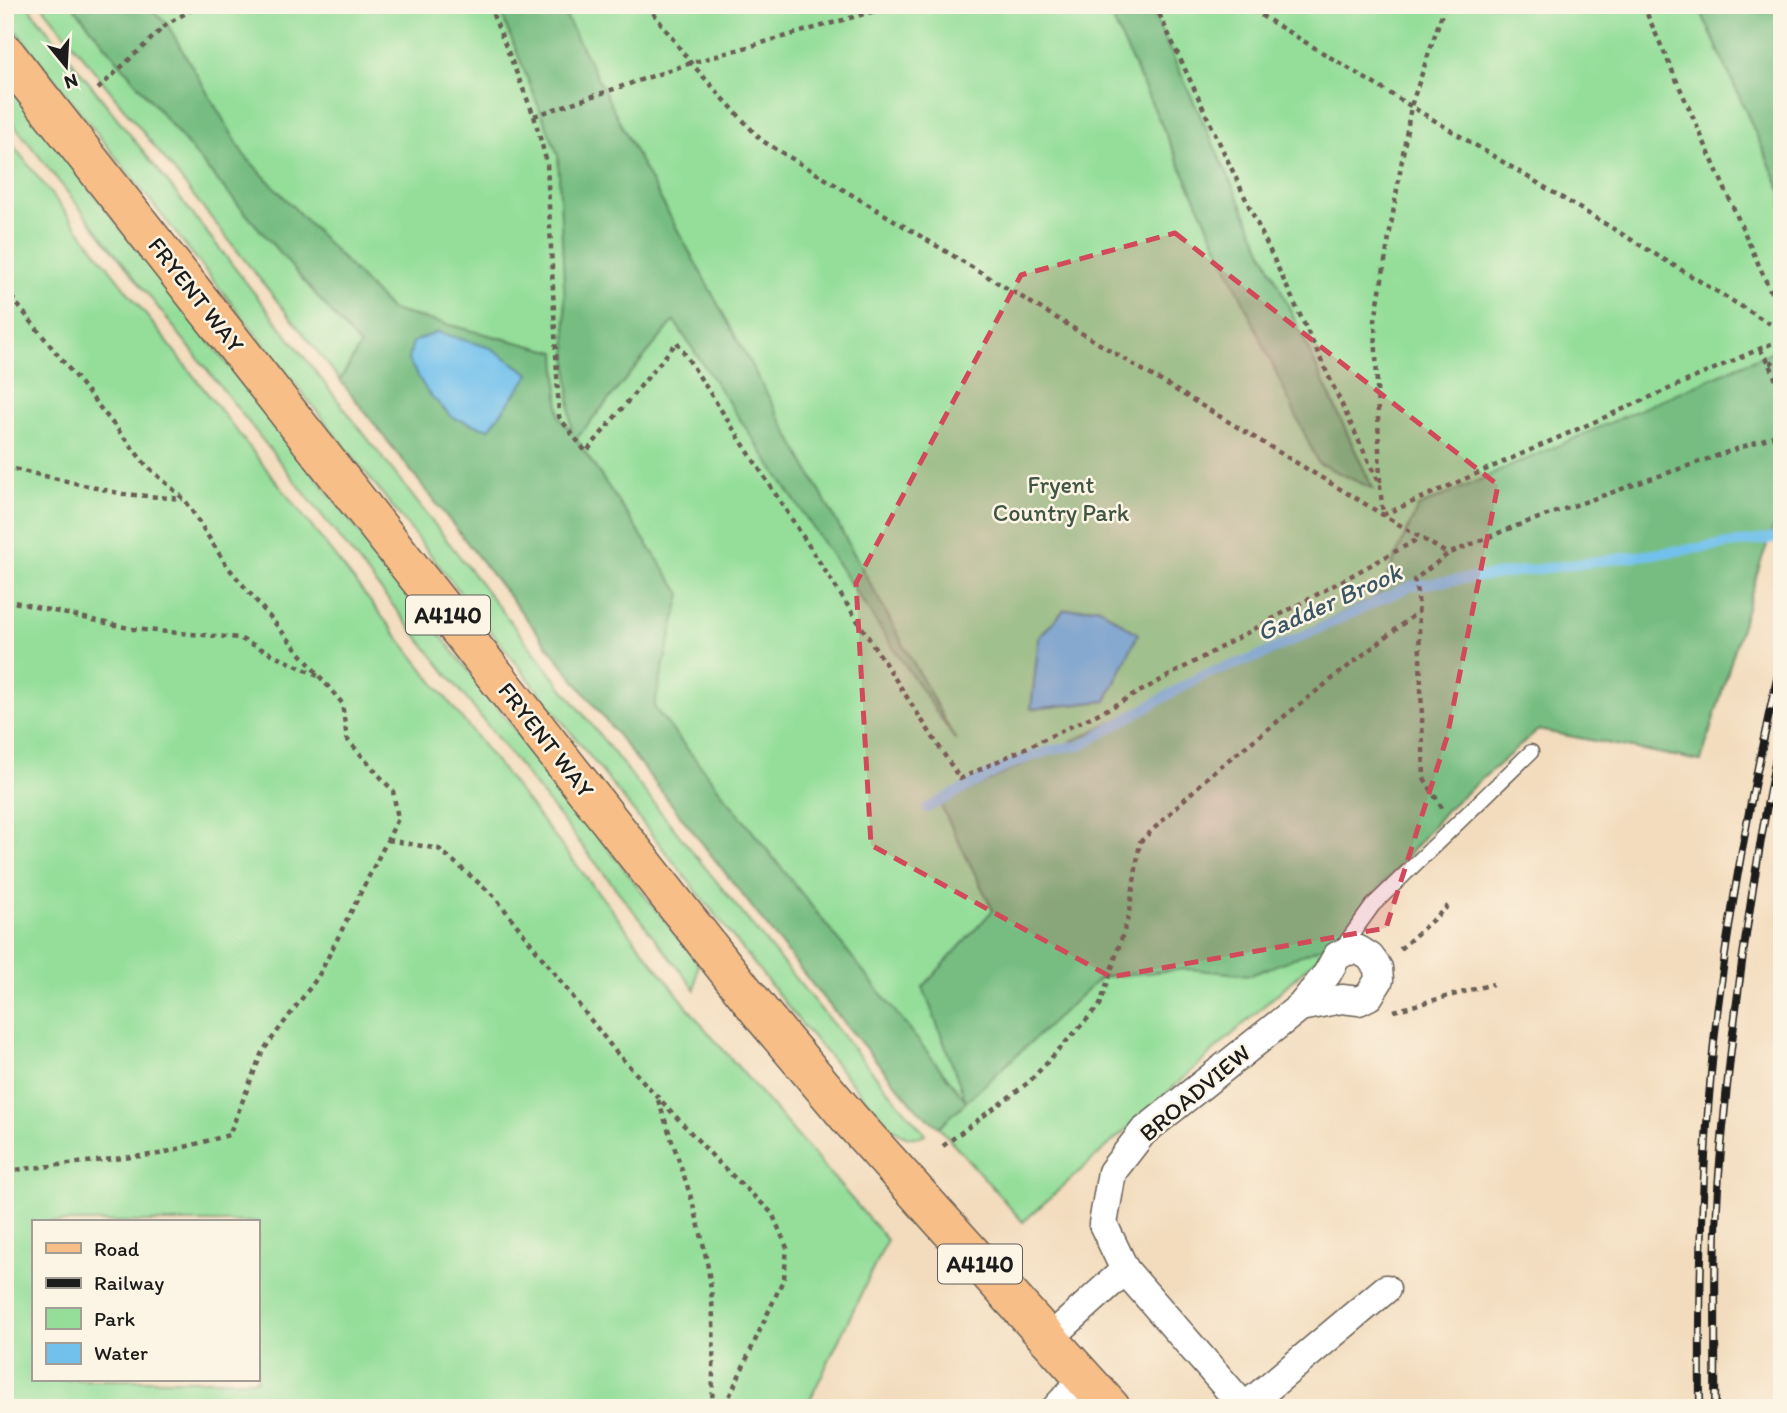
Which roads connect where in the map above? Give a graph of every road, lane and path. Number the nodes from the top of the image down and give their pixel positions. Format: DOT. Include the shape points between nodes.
graph roads {
  1 [pos="200,5"];
  2 [pos="489,5"];
  3 [pos="647,5"];
  4 [pos="896,5"];
  5 [pos="1155,5"];
  6 [pos="1244,5"];
  7 [pos="1444,5"];
  8 [pos="1643,5"];
  9 [pos="5,53"];
  10 [pos="691,63"];
  11 [pos="98,89"];
  12 [pos="1411,106"];
  13 [pos="534,116"];
  14 [pos="5,289"];
  15 [pos="1782,317"];
  16 [pos="1782,331"];
  17 [pos="1782,339"];
  18 [pos="1760,349"];
  19 [pos="1782,354"];
  20 [pos="1770,364"];
  21 [pos="1782,398"];
  22 [pos="1782,433"];
  23 [pos="5,467"];
  24 [pos="1380,486"];
  25 [pos="185,500"];
  26 [pos="1383,515"];
  27 [pos="1420,538"];
  28 [pos="1448,554"];
  29 [pos="5,600"];
  30 [pos="1419,611"];
  31 [pos="320,677"];
  32 [pos="1531,752"];
  33 [pos="1454,827"];
  34 [pos="388,840"];
  35 [pos="1448,906"];
  36 [pos="1336,956"];
  37 [pos="1378,968"];
  38 [pos="1493,984"];
  39 [pos="1369,996"];
  40 [pos="1300,1007"];
  41 [pos="657,1096"];
  42 [pos="943,1146"];
  43 [pos="5,1171"];
  44 [pos="1125,1270"];
  45 [pos="1386,1289"];
  46 [pos="1049,1339"];
  47 [pos="1084,1378"];
  48 [pos="712,1408"];
  49 [pos="724,1408"];
  50 [pos="1056,1408"];
  51 [pos="1111,1408"];
  52 [pos="1245,1408"];
  1 -- 11 [label="path" via="167,24"];
  2 -- 13 [label="path"];
  3 -- 10 [label="path"];
  4 -- 10 [label="path"];
  5 -- 24 [label="path"];
  6 -- 12 [label="path"];
  7 -- 12 [label="path"];
  8 -- 15 [label="path"];
  9 -- 46 [label="main road, FRYENT WAY / A4140" via="765,1018"];
  10 -- 13 [label="path"];
  10 -- 26 [label="path" via="761,140"];
  12 -- 16 [label="path"];
  12 -- 24 [label="path" via="1375,321"];
  13 -- 27 [label="path" via="548,163 559,417 586,452 677,342 960,779 1110,708"];
  14 -- 25 [label="path" via="146,465"];
  17 -- 18 [label="path"];
  18 -- 20 [label="path"];
  18 -- 26 [label="path"];
  19 -- 20 [label="path"];
  20 -- 21 [label="path"];
  22 -- 28 [label="path"];
  23 -- 25 [label="path" via="123,494"];
  24 -- 26 [label="path"];
  25 -- 31 [label="path" via="227,566"];
  26 -- 27 [label="path"];
  27 -- 28 [label="path"];
  28 -- 30 [label="path" via="1414,580"];
  29 -- 31 [label="path" via="133,629 239,638"];
  30 -- 33 [label="path" via="1424,778"];
  30 -- 42 [label="path" via="1213,772 1140,842 1129,915 1100,1005 1028,1082"];
  31 -- 34 [label="path" via="342,703 347,739 393,792 398,819"];
  32 -- 33 [label="lane"];
  33 -- 36 [label="lane" via="1373,905"];
  34 -- 41 [label="path" via="439,849 494,896 615,1051"];
  34 -- 43 [label="path" via="318,977 262,1052 229,1135 159,1154"];
  35 -- 37 [label="path"];
  36 -- 37 [label="street" via="1359,950"];
  36 -- 40 [label="street, BROADVIEW"];
  37 -- 39 [label="street" via="1379,979"];
  38 -- 39 [label="path" via="1387,1013"];
  39 -- 40 [label="street, BROADVIEW"];
  40 -- 44 [label="street, BROADVIEW" via="1143,1132 1112,1172 1103,1224"];
  41 -- 48 [label="path" via="696,1214 711,1289"];
  41 -- 49 [label="path" via="772,1213 787,1248 784,1278"];
  44 -- 46 [label="street"];
  44 -- 52 [label="street, BROADVIEW"];
  45 -- 52 [label="street"];
  46 -- 47 [label="main road, FRYENT WAY / A4140"];
  47 -- 50 [label="street"];
  47 -- 51 [label="main road, FRYENT WAY / A4140"];
}
